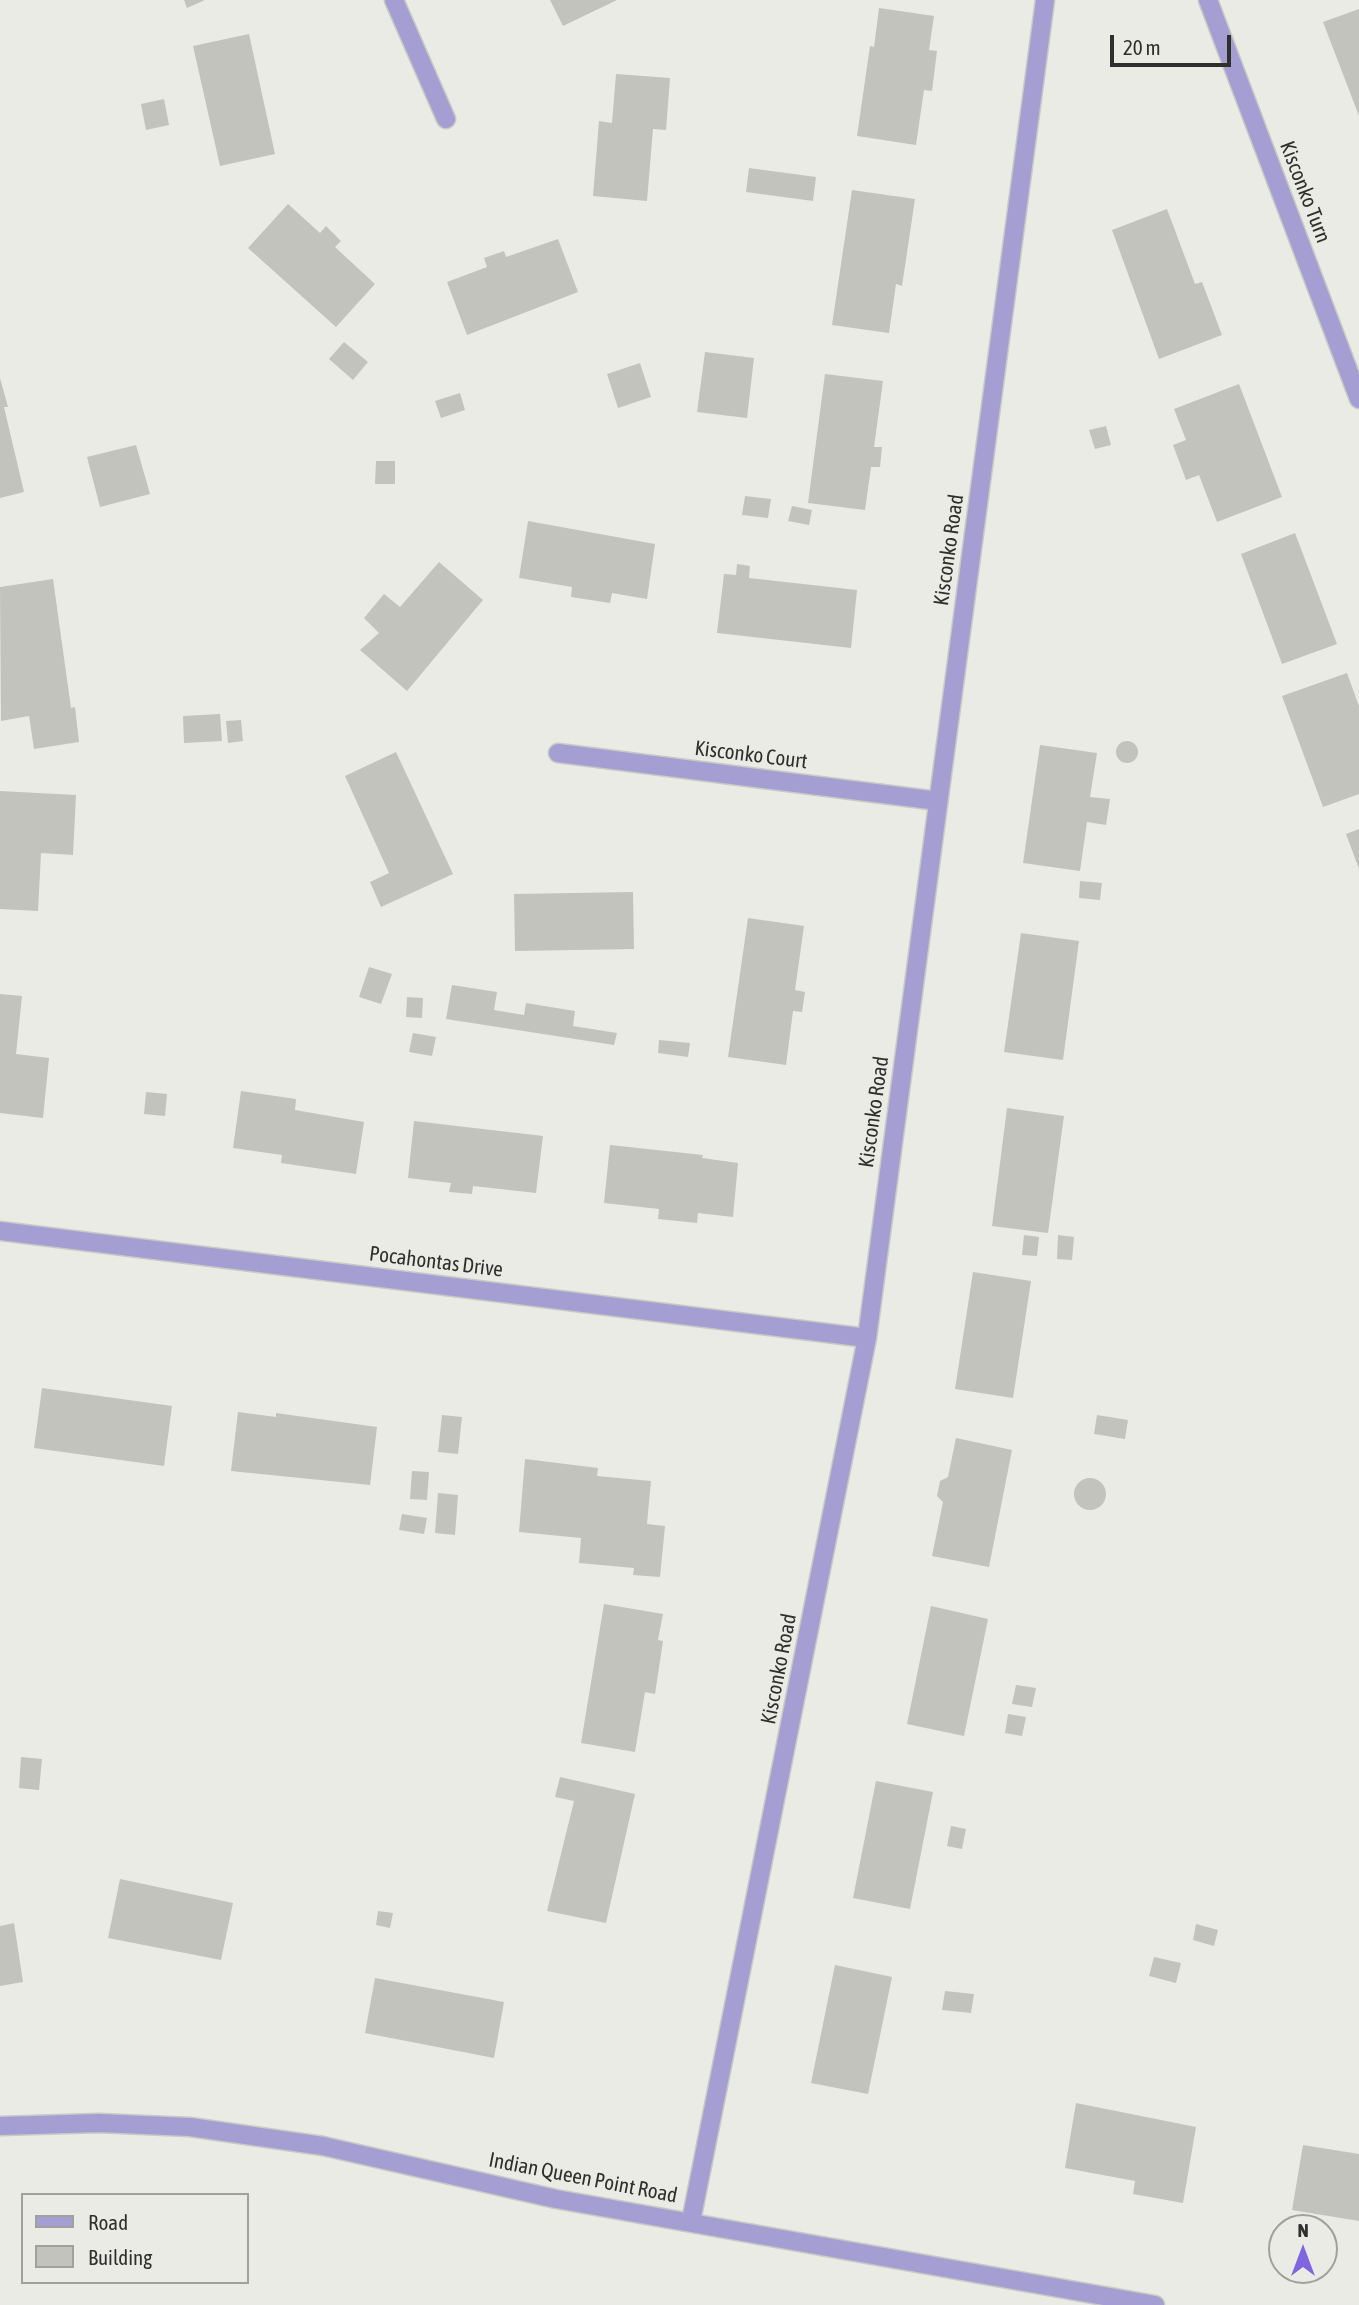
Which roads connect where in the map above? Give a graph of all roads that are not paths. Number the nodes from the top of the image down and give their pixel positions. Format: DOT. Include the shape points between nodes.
graph roads {
  1 [pos="394,0"];
  2 [pos="1045,0"];
  3 [pos="1208,0"];
  4 [pos="446,119"];
  5 [pos="1359,399"];
  6 [pos="558,754"];
  7 [pos="938,801"];
  8 [pos="0,1231"];
  9 [pos="867,1338"];
  10 [pos="0,2126"];
  11 [pos="691,2221"];
  12 [pos="1155,2305"];
  1 -- 4 [label="street"];
  2 -- 7 [label="street, Kisconko Road"];
  3 -- 5 [label="street, Kisconko Turn"];
  6 -- 7 [label="street, Kisconko Court"];
  7 -- 9 [label="street, Kisconko Road"];
  8 -- 9 [label="street, Pocahontas Drive"];
  9 -- 11 [label="street, Kisconko Road"];
  10 -- 11 [label="street, Indian Queen Point Road" via="100,2123 190,2127 323,2146 556,2199"];
  11 -- 12 [label="street, Indian Queen Point Road"];
}
